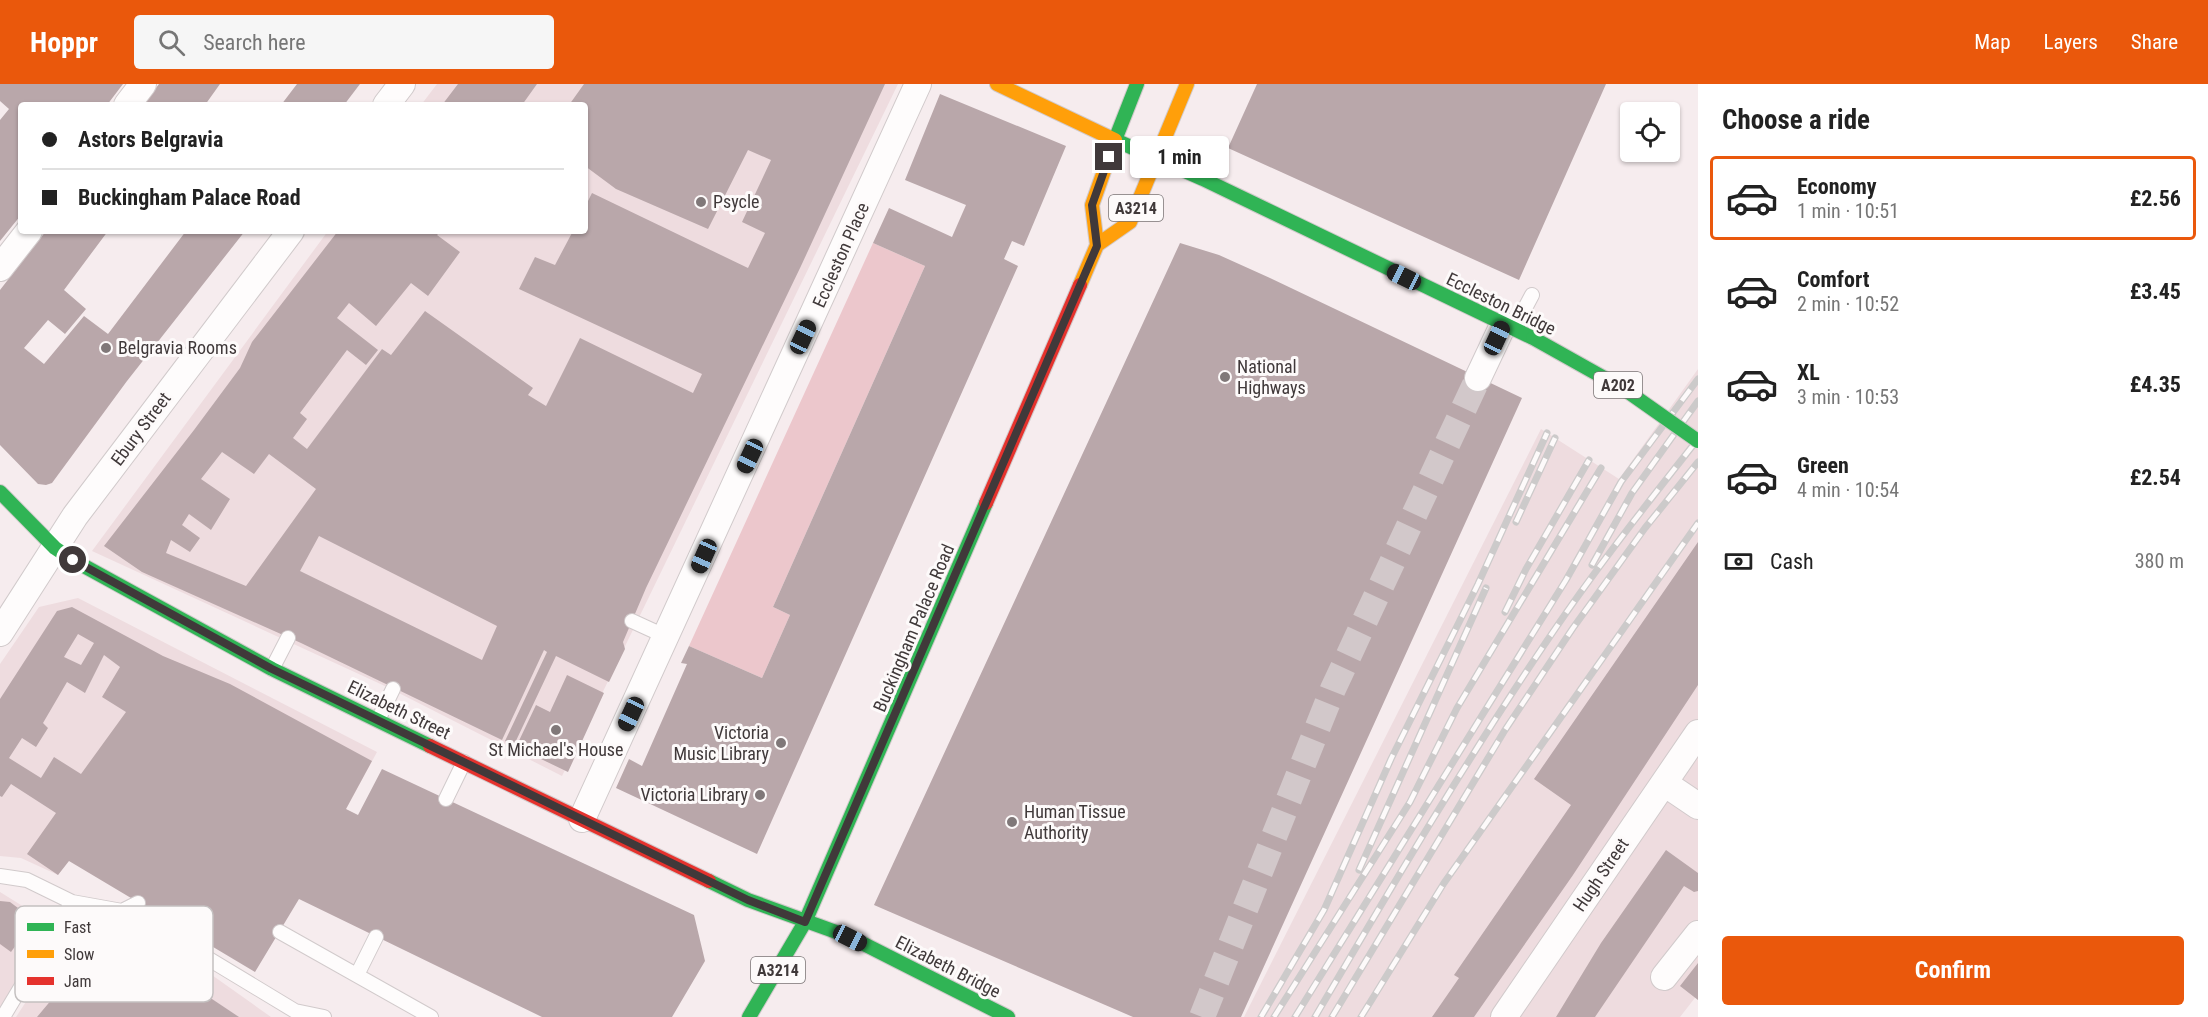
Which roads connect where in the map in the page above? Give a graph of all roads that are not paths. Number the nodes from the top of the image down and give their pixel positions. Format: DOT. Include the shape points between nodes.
graph roads {
  1 [pos="143,84"];
  2 [pos="402,84"];
  3 [pos="918,84"];
  4 [pos="997,84"];
  5 [pos="1137,84"];
  6 [pos="1187,84"];
  7 [pos="129,102"];
  8 [pos="388,102"];
  9 [pos="1115,140"];
  10 [pos="1158,158"];
  11 [pos="27,234"];
  12 [pos="289,234"];
  13 [pos="1097,246"];
  14 [pos="0,268"];
  15 [pos="1532,296"];
  16 [pos="1508,327"];
  17 [pos="1478,378"];
  18 [pos="1698,441"];
  19 [pos="0,492"];
  20 [pos="55,548"];
  21 [pos="632,621"];
  22 [pos="0,633"];
  23 [pos="667,637"];
  24 [pos="288,638"];
  25 [pos="272,669"];
  26 [pos="393,688"];
  27 [pos="378,720"];
  28 [pos="1698,733"];
  29 [pos="464,762"];
  30 [pos="1664,783"];
  31 [pos="446,799"];
  32 [pos="1698,806"];
  33 [pos="582,819"];
  34 [pos="0,876"];
  35 [pos="72,902"];
  36 [pos="70,906"];
  37 [pos="94,906"];
  38 [pos="805,922"];
  39 [pos="280,932"];
  40 [pos="1698,934"];
  41 [pos="376,937"];
  42 [pos="213,958"];
  43 [pos="357,975"];
  44 [pos="1664,977"];
  45 [pos="15,997"];
  46 [pos="3,1017"];
  47 [pos="324,1017"];
  48 [pos="432,1017"];
  49 [pos="749,1017"];
  50 [pos="1008,1017"];
  51 [pos="1504,1017"];
  1 -- 7 [label="street"];
  2 -- 8 [label="street"];
  3 -- 23 [label="street, Eccleston Place"];
  4 -- 9 [label="main road, Eccleston Bridge"];
  5 -- 9 [label="main road"];
  6 -- 10 [label="main road, A3214"];
  9 -- 10 [label="main road, Eccleston Bridge / A202"];
  9 -- 13 [label="main road, A3214" via="1092,205"];
  10 -- 13 [label="main road, A3214" via="1130,222"];
  10 -- 16 [label="main road, Eccleston Bridge / A202"];
  11 -- 14 [label="street"];
  12 -- 20 [label="street, Ebury Street" via="75,516"];
  13 -- 38 [label="main road, Buckingham Palace Road / A3214"];
  15 -- 16 [label="lane"];
  16 -- 17 [label="street"];
  16 -- 18 [label="main road, Eccleston Bridge / A202, bridge" via="1624,389"];
  19 -- 20 [label="main road, Elizabeth Street"];
  20 -- 22 [label="street, Ebury Street"];
  20 -- 25 [label="main road, Elizabeth Street"];
  21 -- 23 [label="lane"];
  23 -- 33 [label="street, Eccleston Place"];
  24 -- 25 [label="lane"];
  25 -- 27 [label="main road, Elizabeth Street"];
  26 -- 27 [label="lane"];
  27 -- 29 [label="main road, Elizabeth Street"];
  28 -- 30 [label="street, Hugh Street"];
  29 -- 31 [label="lane"];
  29 -- 33 [label="main road, Elizabeth Street"];
  30 -- 32 [label="street"];
  30 -- 51 [label="street, Hugh Street"];
  33 -- 38 [label="main road, Elizabeth Street" via="748,900"];
  34 -- 35 [label="lane" via="27,880"];
  35 -- 36 [label="lane"];
  35 -- 37 [label="lane"];
  38 -- 49 [label="main road, Buckingham Palace Road / A3214"];
  38 -- 50 [label="main road, Elizabeth Bridge" via="850,938"];
  39 -- 43 [label="lane"];
  40 -- 44 [label="street"];
  41 -- 43 [label="lane"];
  42 -- 47 [label="lane" via="295,1011"];
  43 -- 48 [label="lane"];
  45 -- 46 [label="lane"];
}
